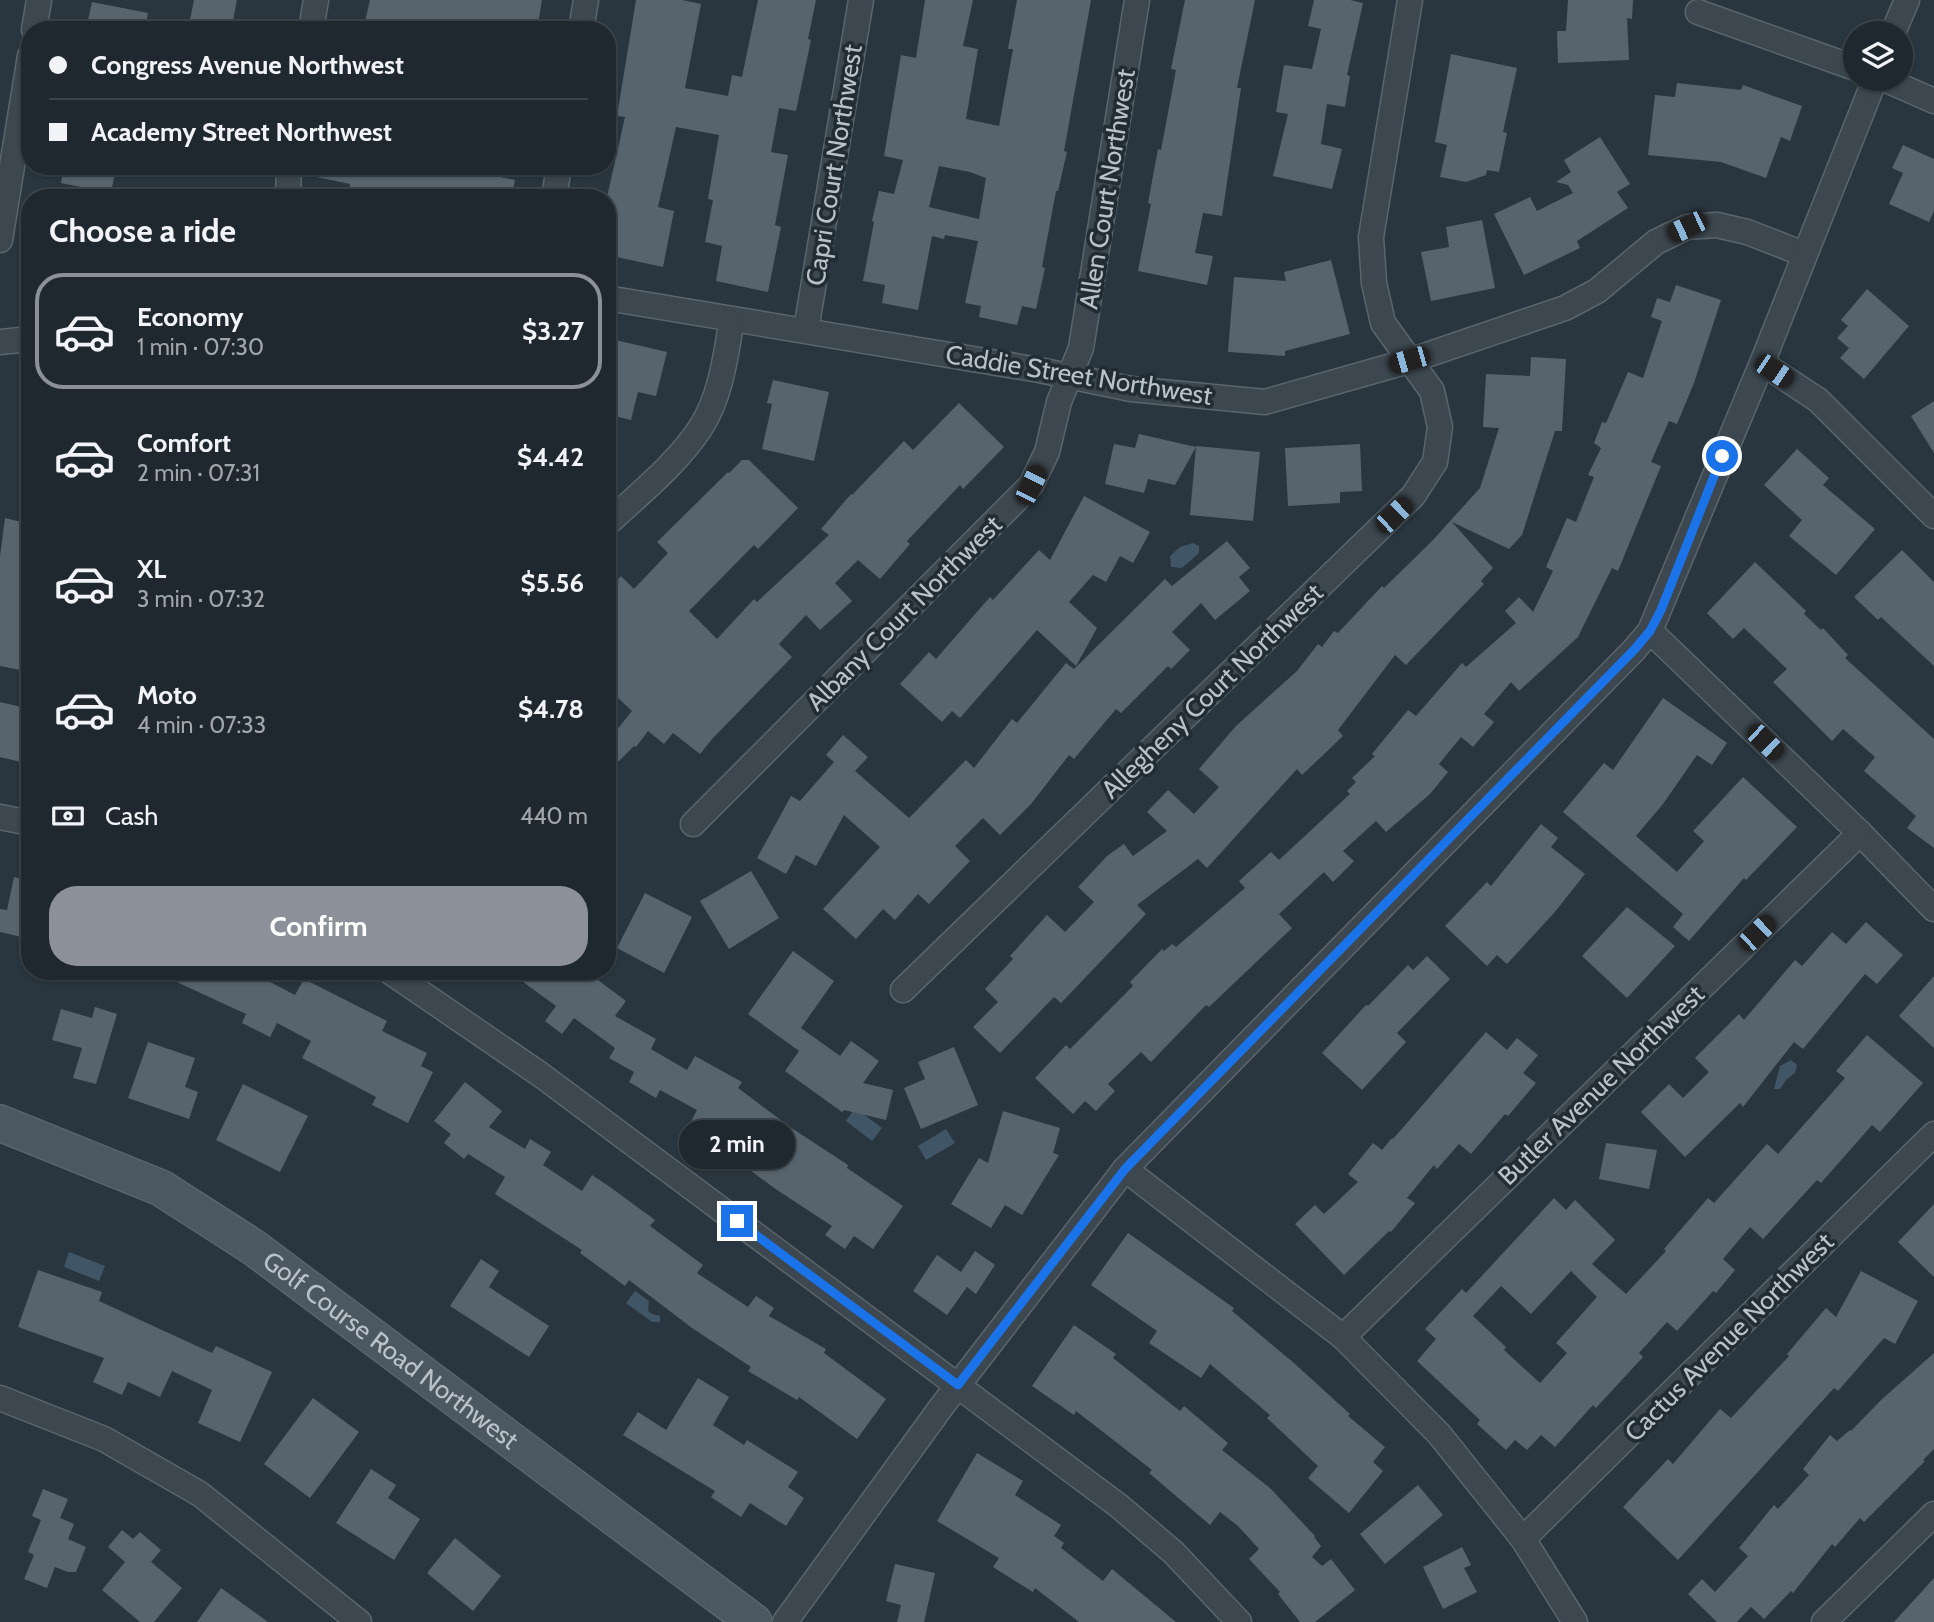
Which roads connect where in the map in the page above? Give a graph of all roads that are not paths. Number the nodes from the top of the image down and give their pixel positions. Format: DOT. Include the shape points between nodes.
graph roads {
  1 [pos="316,0"];
  2 [pos="586,0"];
  3 [pos="861,0"];
  4 [pos="1137,0"];
  5 [pos="1410,0"];
  6 [pos="1907,0"];
  7 [pos="30,1"];
  8 [pos="1698,12"];
  9 [pos="33,21"];
  10 [pos="312,21"];
  11 [pos="582,21"];
  12 [pos="1899,21"];
  13 [pos="1843,64"];
  14 [pos="1870,91"];
  15 [pos="1911,91"];
  16 [pos="1934,101"];
  17 [pos="21,111"];
  18 [pos="0,240"];
  19 [pos="1804,254"];
  20 [pos="616,299"];
  21 [pos="732,318"];
  22 [pos="806,330"];
  23 [pos="21,340"];
  24 [pos="0,342"];
  25 [pos="1409,360"];
  26 [pos="1762,363"];
  27 [pos="1070,376"];
  28 [pos="616,515"];
  29 [pos="1934,516"];
  30 [pos="1650,631"];
  31 [pos="0,817"];
  32 [pos="21,820"];
  33 [pos="694,824"];
  34 [pos="1860,833"];
  35 [pos="1934,909"];
  36 [pos="402,980"];
  37 [pos="903,990"];
  38 [pos="0,1123"];
  39 [pos="1934,1134"];
  40 [pos="1125,1169"];
  41 [pos="1343,1337"];
  42 [pos="958,1385"];
  43 [pos="0,1398"];
  44 [pos="1934,1514"];
  45 [pos="1523,1539"];
  46 [pos="359,1622"];
  47 [pos="754,1622"];
  48 [pos="785,1622"];
  49 [pos="1239,1622"];
  50 [pos="1575,1622"];
  51 [pos="1824,1622"];
  1 -- 10 [label="street"];
  2 -- 11 [label="street"];
  3 -- 22 [label="street, Capri Court Northwest"];
  4 -- 27 [label="street, Allen Court Northwest" via="1081,348"];
  5 -- 25 [label="street, Allegheny Court Northwest" via="1371,237 1374,284 1383,323"];
  6 -- 12 [label="street"];
  7 -- 9 [label="street"];
  8 -- 13 [label="street"];
  14 -- 19 [label="street"];
  15 -- 16 [label="street"];
  17 -- 18 [label="street"];
  19 -- 25 [label="street, Caddie Street Northwest" via="1717,225 1687,227 1656,242 1597,290 1565,308"];
  19 -- 26 [label="street"];
  20 -- 21 [label="street, Caddie Street Northwest"];
  21 -- 22 [label="street, Caddie Street Northwest"];
  21 -- 28 [label="street" via="718,388 703,425 685,449"];
  22 -- 27 [label="street, Caddie Street Northwest"];
  23 -- 24 [label="street"];
  25 -- 27 [label="street, Caddie Street Northwest" via="1265,402 1131,389"];
  25 -- 37 [label="street, Allegheny Court Northwest" via="1432,391 1440,427 1435,462 1413,496"];
  26 -- 29 [label="street" via="1818,400"];
  26 -- 30 [label="street"];
  27 -- 33 [label="street, Albany Court Northwest" via="1047,452 1031,485"];
  30 -- 34 [label="street"];
  30 -- 40 [label="street"];
  31 -- 32 [label="street"];
  34 -- 35 [label="street"];
  34 -- 41 [label="street, Butler Avenue Northwest"];
  36 -- 42 [label="street" via="541,1075"];
  38 -- 47 [label="main road, Golf Course Road Northwest" via="162,1188 253,1247"];
  39 -- 45 [label="street, Cactus Avenue Northwest"];
  40 -- 41 [label="street"];
  40 -- 42 [label="street"];
  41 -- 45 [label="street" via="1439,1434"];
  42 -- 48 [label="street"];
  42 -- 49 [label="street" via="1119,1506 1174,1553"];
  43 -- 46 [label="street" via="104,1439 200,1494"];
  44 -- 51 [label="street"];
  45 -- 50 [label="street"];
}
